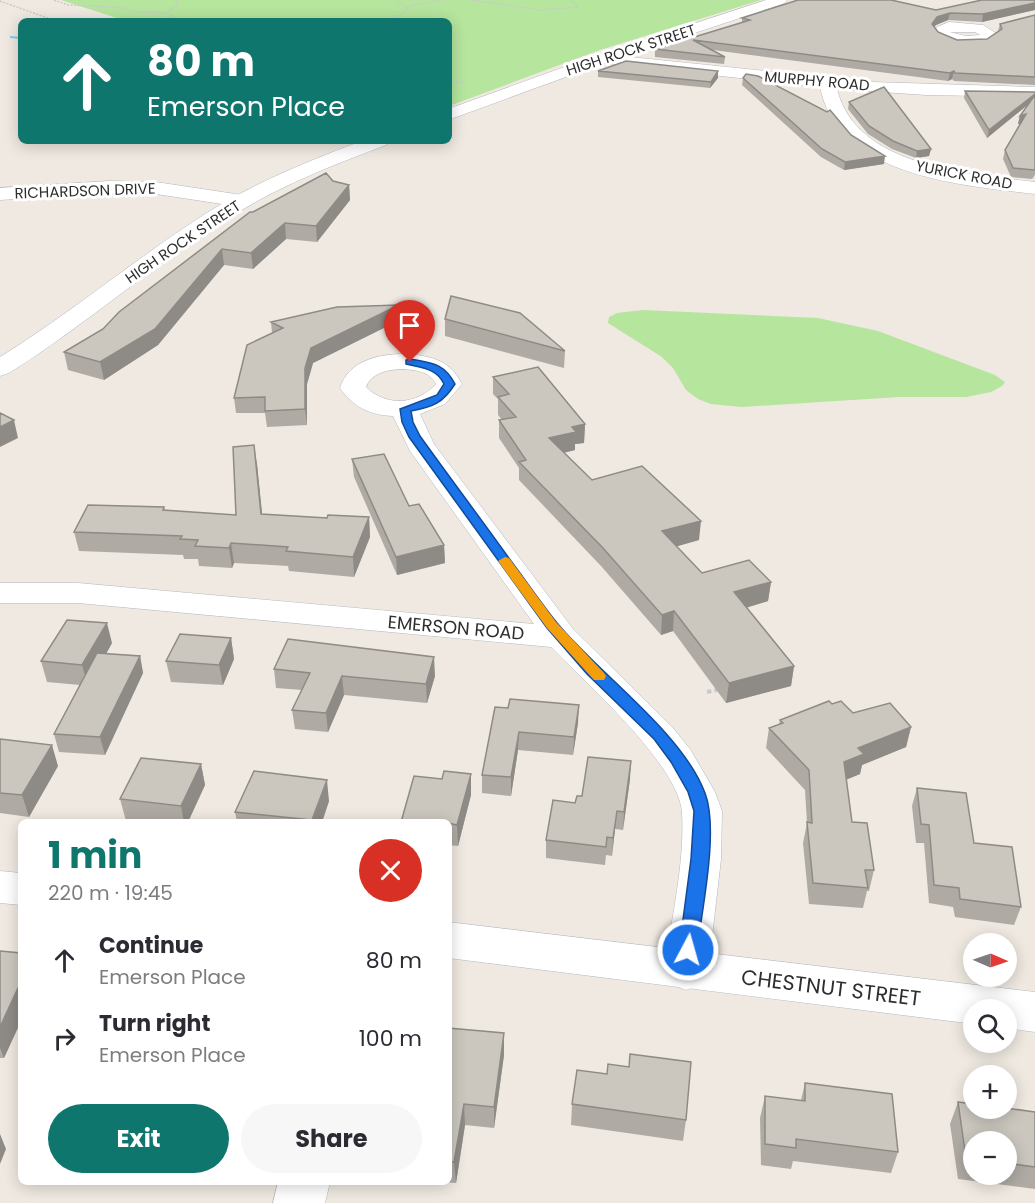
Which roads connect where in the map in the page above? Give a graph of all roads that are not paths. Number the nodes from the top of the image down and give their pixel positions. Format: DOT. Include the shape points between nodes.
graph roads {
  1 [pos="780,0"];
  2 [pos="1003,24"];
  3 [pos="981,29"];
  4 [pos="601,59"];
  5 [pos="827,82"];
  6 [pos="1035,92"];
  7 [pos="452,114"];
  8 [pos="372,144"];
  9 [pos="1035,188"];
  10 [pos="0,194"];
  11 [pos="242,201"];
  12 [pos="0,368"];
  13 [pos="405,409"];
  14 [pos="0,593"];
  15 [pos="561,637"];
  16 [pos="0,887"];
  17 [pos="18,889"];
  18 [pos="452,941"];
  19 [pos="686,971"];
  20 [pos="1035,1012"];
  21 [pos="303,1185"];
  22 [pos="299,1203"];
  1 -- 4 [label="street, HIGH ROCK STREET"];
  2 -- 3 [label="street"];
  4 -- 5 [label="street, MURPHY ROAD"];
  4 -- 7 [label="street, HIGH ROCK STREET"];
  5 -- 6 [label="street, MURPHY ROAD"];
  5 -- 9 [label="street, YURICK ROAD" via="830,99 844,126 864,143 944,174"];
  8 -- 11 [label="street, HIGH ROCK STREET" via="264,188"];
  10 -- 11 [label="street, RICHARDSON DRIVE" via="156,188"];
  11 -- 12 [label="street, HIGH ROCK STREET"];
  13 -- 15 [label="street" via="414,437"];
  14 -- 15 [label="street, EMERSON ROAD" via="78,593"];
  15 -- 19 [label="street" via="659,736 696,792 702,811 700,859"];
  16 -- 17 [label="street"];
  18 -- 19 [label="street, CHESTNUT STREET"];
  19 -- 20 [label="street, CHESTNUT STREET"];
  21 -- 22 [label="street"];
}
